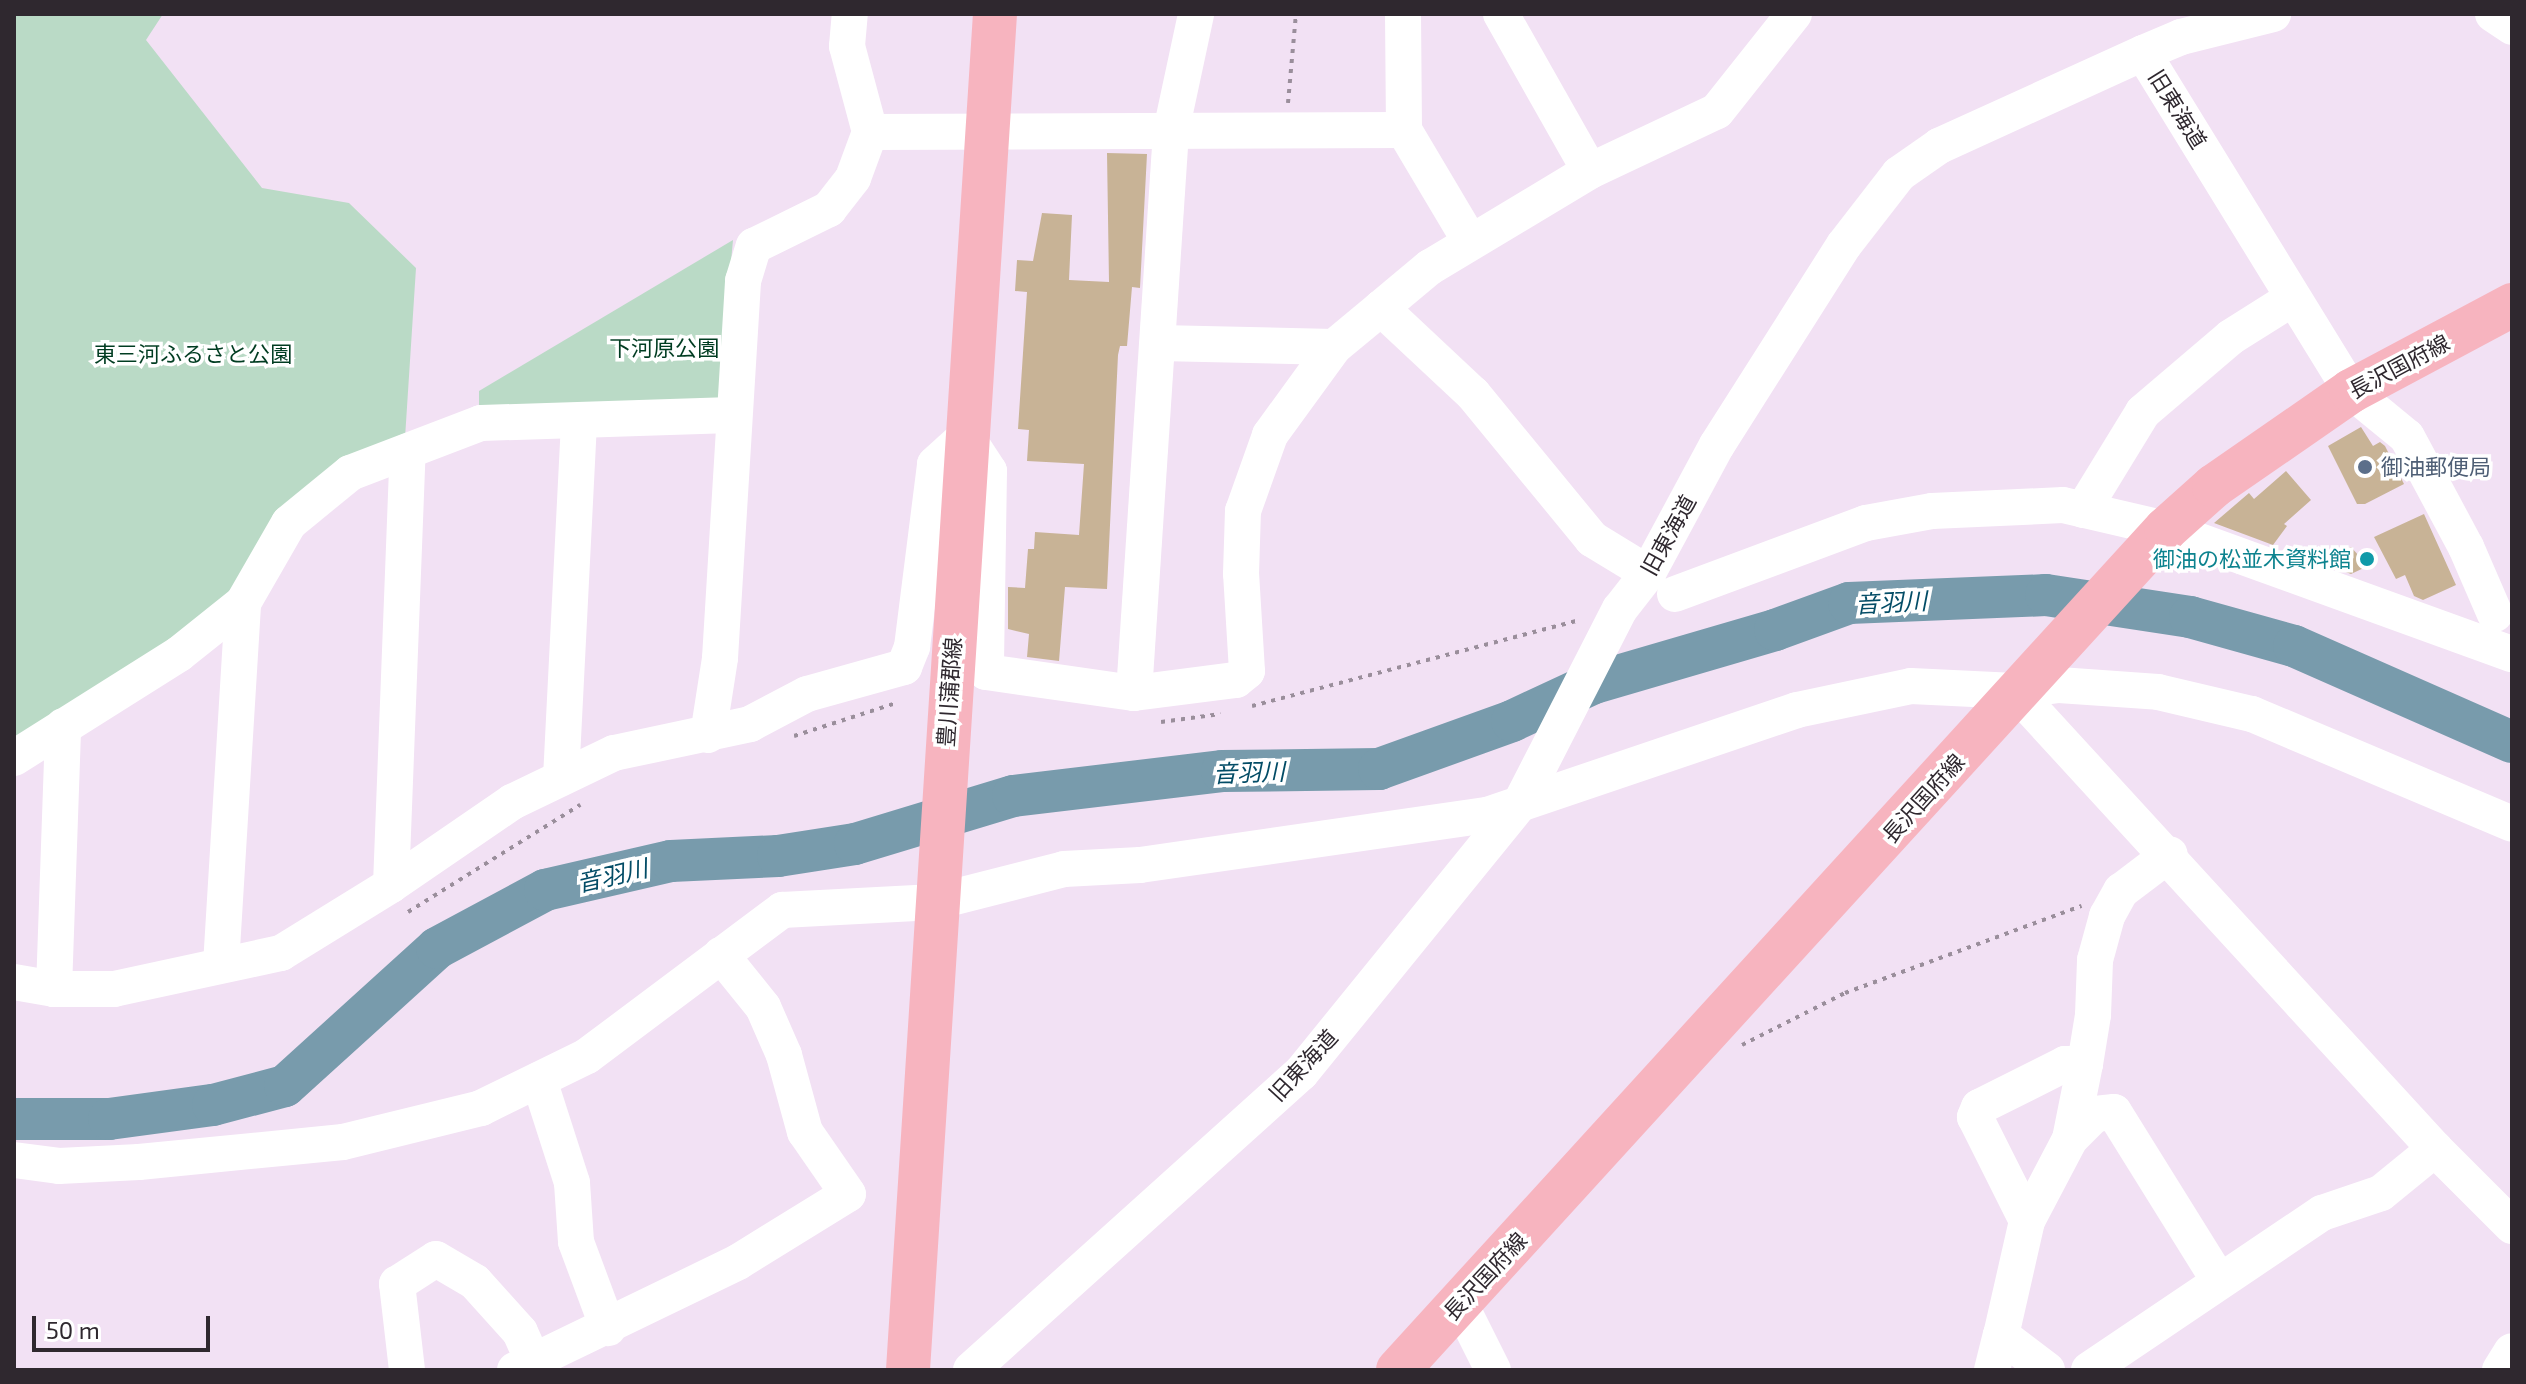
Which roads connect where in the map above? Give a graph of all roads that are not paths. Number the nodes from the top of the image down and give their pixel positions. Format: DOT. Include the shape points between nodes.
graph roads {
  1 [pos="850,14"];
  2 [pos="995,14"];
  3 [pos="1196,14"];
  4 [pos="1403,14"];
  5 [pos="1501,14"];
  6 [pos="1794,14"];
  7 [pos="2273,14"];
  8 [pos="2493,14"];
  9 [pos="2512,27"];
  10 [pos="2155,37"];
  11 [pos="1404,130"];
  12 [pos="987,131"];
  13 [pos="1171,131"];
  14 [pos="870,132"];
  15 [pos="1590,171"];
  16 [pos="1470,241"];
  17 [pos="2293,298"];
  18 [pos="2512,305"];
  19 [pos="1381,308"];
  20 [pos="1159,343"];
  21 [pos="1334,347"];
  22 [pos="2351,391"];
  23 [pos="732,415"];
  24 [pos="579,422"];
  25 [pos="966,436"];
  26 [pos="408,451"];
  27 [pos="2083,510"];
  28 [pos="2162,533"];
  29 [pos="1661,584"];
  30 [pos="243,603"];
  31 [pos="2503,613"];
  32 [pos="2439,625"];
  33 [pos="2512,654"];
  34 [pos="2024,682"];
  35 [pos="1134,693"];
  36 [pos="63,726"];
  37 [pos="708,735"];
  38 [pos="14,758"];
  39 [pos="561,778"];
  40 [pos="1525,794"];
  41 [pos="2512,824"];
  42 [pos="2170,854"];
  43 [pos="391,885"];
  44 [pos="936,895"];
  45 [pos="721,955"];
  46 [pos="221,965"];
  47 [pos="14,982"];
  48 [pos="54,989"];
  49 [pos="2085,1064"];
  50 [pos="539,1080"];
  51 [pos="2070,1139"];
  52 [pos="2435,1149"];
  53 [pos="14,1160"];
  54 [pos="2027,1221"];
  55 [pos="2512,1226"];
  56 [pos="2218,1279"];
  57 [pos="1459,1302"];
  58 [pos="608,1328"];
  59 [pos="2001,1335"];
  60 [pos="2512,1351"];
  61 [pos="528,1367"];
  62 [pos="407,1370"];
  63 [pos="908,1370"];
  64 [pos="971,1370"];
  65 [pos="1398,1370"];
  66 [pos="1493,1370"];
  67 [pos="1992,1370"];
  68 [pos="2047,1370"];
  69 [pos="2089,1370"];
  70 [pos="2500,1370"];
  1 -- 14 [label="street" via="847,46"];
  2 -- 12 [label="main road, 豊川蒲郡線"];
  3 -- 13 [label="street"];
  4 -- 11 [label="street"];
  5 -- 15 [label="street"];
  6 -- 15 [label="street" via="1717,111"];
  7 -- 10 [label="street"];
  8 -- 9 [label="street"];
  10 -- 17 [label="street, 旧東海道"];
  10 -- 29 [label="street, 旧東海道" via="1939,146 1899,174 1844,245 1717,445"];
  11 -- 13 [label="street"];
  11 -- 16 [label="street"];
  12 -- 13 [label="street"];
  12 -- 14 [label="street"];
  12 -- 25 [label="main road, 豊川蒲郡線"];
  13 -- 20 [label="street"];
  14 -- 23 [label="street" via="853,178 829,209 754,246 743,281"];
  15 -- 16 [label="street"];
  16 -- 19 [label="street"];
  17 -- 22 [label="street, 旧東海道"];
  17 -- 27 [label="street" via="2231,337 2143,412"];
  18 -- 22 [label="main road, 長沢国府線"];
  19 -- 21 [label="street"];
  19 -- 29 [label="street" via="1473,394 1592,539"];
  20 -- 21 [label="street"];
  20 -- 35 [label="street"];
  21 -- 35 [label="street" via="1270,435 1243,511 1247,671 1236,680"];
  22 -- 28 [label="main road, 長沢国府線" via="2214,486"];
  22 -- 31 [label="street, 旧東海道" via="2407,437"];
  23 -- 24 [label="street"];
  23 -- 37 [label="street" via="720,658"];
  24 -- 26 [label="street" via="481,423"];
  24 -- 39 [label="street"];
  25 -- 35 [label="street" via="989,471 986,672"];
  25 -- 37 [label="street" via="935,464 912,647 904,667 807,694 750,724"];
  25 -- 44 [label="main road, 豊川蒲郡線"];
  26 -- 30 [label="street" via="350,473 289,523"];
  26 -- 43 [label="street"];
  27 -- 28 [label="street"];
  27 -- 29 [label="street" via="2003,505 1866,523"];
  28 -- 32 [label="street"];
  28 -- 34 [label="main road, 長沢国府線"];
  29 -- 40 [label="street, 旧東海道" via="1613,622"];
  30 -- 36 [label="street" via="179,654"];
  30 -- 46 [label="street"];
  31 -- 32 [label="street"];
  32 -- 33 [label="street"];
  34 -- 40 [label="street" via="1911,686 1797,710"];
  34 -- 41 [label="street" via="2158,692 2252,714"];
  34 -- 42 [label="street"];
  34 -- 57 [label="main road, 長沢国府線" via="1835,896"];
  36 -- 38 [label="street"];
  36 -- 48 [label="street"];
  37 -- 39 [label="street" via="614,753"];
  39 -- 43 [label="street" via="512,802"];
  40 -- 44 [label="street" via="1487,815 1156,863 1064,869"];
  40 -- 64 [label="street, 旧東海道" via="1301,1073"];
  42 -- 49 [label="street" via="2121,891 2107,916 2095,960"];
  42 -- 52 [label="street"];
  43 -- 46 [label="street" via="281,953"];
  44 -- 45 [label="street" via="782,910"];
  44 -- 63 [label="main road, 豊川蒲郡線"];
  45 -- 50 [label="street" via="587,1056"];
  45 -- 58 [label="street" via="763,1007 805,1132 848,1194 738,1262"];
  46 -- 48 [label="street" via="114,989"];
  47 -- 48 [label="street"];
  49 -- 51 [label="street"];
  49 -- 54 [label="street" via="2065,1064 1979,1107 1975,1117"];
  50 -- 53 [label="street" via="481,1108 343,1142 139,1162 59,1166"];
  50 -- 58 [label="street" via="572,1183 576,1242"];
  51 -- 54 [label="street"];
  51 -- 56 [label="street" via="2095,1114 2114,1112"];
  52 -- 55 [label="street"];
  52 -- 56 [label="street" via="2381,1193 2322,1213"];
  54 -- 59 [label="street"];
  56 -- 69 [label="street"];
  57 -- 65 [label="main road, 長沢国府線"];
  57 -- 66 [label="street"];
  58 -- 61 [label="street"];
  59 -- 67 [label="street"];
  59 -- 68 [label="street"];
  60 -- 70 [label="street"];
  61 -- 62 [label="street" via="520,1332 475,1282 436,1259 397,1284"];
}
